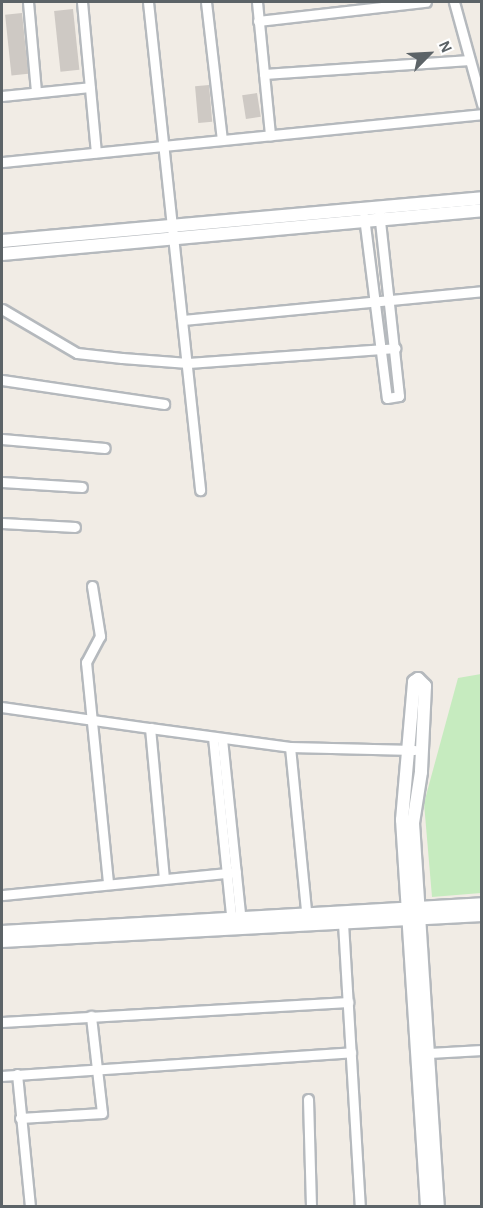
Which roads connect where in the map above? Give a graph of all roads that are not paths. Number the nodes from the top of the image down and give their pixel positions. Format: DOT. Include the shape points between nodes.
graph roads {
  1 [pos="28,2"];
  2 [pos="82,2"];
  3 [pos="148,2"];
  4 [pos="206,2"];
  5 [pos="256,2"];
  6 [pos="426,2"];
  7 [pos="454,2"];
  8 [pos="258,21"];
  9 [pos="470,60"];
  10 [pos="264,74"];
  11 [pos="90,87"];
  12 [pos="36,92"];
  13 [pos="2,96"];
  14 [pos="482,104"];
  15 [pos="482,114"];
  16 [pos="270,135"];
  17 [pos="222,140"];
  18 [pos="165,145"];
  19 [pos="96,152"];
  20 [pos="2,162"];
  21 [pos="482,198"];
  22 [pos="482,210"];
  23 [pos="379,214"];
  24 [pos="364,215"];
  25 [pos="175,234"];
  26 [pos="2,241"];
  27 [pos="2,254"];
  28 [pos="482,291"];
  29 [pos="387,300"];
  30 [pos="375,302"];
  31 [pos="2,309"];
  32 [pos="183,320"];
  33 [pos="395,348"];
  34 [pos="381,349"];
  35 [pos="188,363"];
  36 [pos="2,380"];
  37 [pos="164,404"];
  38 [pos="2,440"];
  39 [pos="105,448"];
  40 [pos="2,482"];
  41 [pos="82,486"];
  42 [pos="200,490"];
  43 [pos="2,523"];
  44 [pos="75,527"];
  45 [pos="92,586"];
  46 [pos="2,707"];
  47 [pos="90,717"];
  48 [pos="150,728"];
  49 [pos="217,738"];
  50 [pos="290,747"];
  51 [pos="416,750"];
  52 [pos="231,872"];
  53 [pos="164,878"];
  54 [pos="108,884"];
  55 [pos="2,895"];
  56 [pos="482,904"];
  57 [pos="414,913"];
  58 [pos="482,915"];
  59 [pos="307,920"];
  60 [pos="343,923"];
  61 [pos="236,924"];
  62 [pos="2,932"];
  63 [pos="2,941"];
  64 [pos="348,1002"];
  65 [pos="91,1017"];
  66 [pos="2,1022"];
  67 [pos="482,1050"];
  68 [pos="351,1052"];
  69 [pos="429,1053"];
  70 [pos="97,1069"];
  71 [pos="17,1074"];
  72 [pos="2,1076"];
  73 [pos="308,1099"];
  74 [pos="20,1118"];
  75 [pos="30,1206"];
  76 [pos="311,1206"];
  77 [pos="360,1206"];
  78 [pos="427,1206"];
  79 [pos="438,1206"];
  1 -- 12 [label="street"];
  2 -- 11 [label="street"];
  3 -- 18 [label="street"];
  4 -- 17 [label="street"];
  5 -- 8 [label="street"];
  6 -- 8 [label="street"];
  7 -- 9 [label="street"];
  8 -- 10 [label="street"];
  9 -- 10 [label="street"];
  9 -- 14 [label="street"];
  10 -- 16 [label="street"];
  11 -- 12 [label="street"];
  11 -- 19 [label="street"];
  12 -- 13 [label="street"];
  15 -- 16 [label="street"];
  16 -- 17 [label="street"];
  17 -- 18 [label="street"];
  18 -- 19 [label="street"];
  18 -- 25 [label="street"];
  19 -- 20 [label="street"];
  21 -- 23 [label="street"];
  22 -- 23 [label="street"];
  23 -- 24 [label="street"];
  23 -- 29 [label="street"];
  24 -- 25 [label="street"];
  24 -- 30 [label="street"];
  25 -- 26 [label="street"];
  25 -- 27 [label="street"];
  25 -- 32 [label="street"];
  28 -- 29 [label="street"];
  29 -- 30 [label="street"];
  29 -- 33 [label="street"];
  30 -- 32 [label="street"];
  30 -- 34 [label="street"];
  31 -- 35 [label="street" via="77,353"];
  32 -- 35 [label="street"];
  33 -- 34 [label="street"];
  33 -- 34 [label="street" via="399,396 387,398"];
  34 -- 35 [label="street"];
  35 -- 42 [label="street"];
  36 -- 37 [label="street"];
  38 -- 39 [label="street"];
  40 -- 41 [label="street"];
  43 -- 44 [label="street"];
  45 -- 47 [label="street" via="100,636 86,660"];
  46 -- 47 [label="street"];
  47 -- 48 [label="street"];
  47 -- 54 [label="street"];
  48 -- 49 [label="street"];
  48 -- 53 [label="street"];
  49 -- 50 [label="street"];
  49 -- 52 [label="street"];
  50 -- 51 [label="street"];
  50 -- 59 [label="street"];
  51 -- 57 [label="street"];
  52 -- 53 [label="street"];
  52 -- 61 [label="street"];
  53 -- 54 [label="street"];
  54 -- 55 [label="street"];
  56 -- 57 [label="street"];
  57 -- 58 [label="street"];
  57 -- 59 [label="street"];
  57 -- 60 [label="street"];
  57 -- 69 [label="street"];
  57 -- 78 [label="street"];
  59 -- 60 [label="street"];
  59 -- 61 [label="street"];
  60 -- 64 [label="street"];
  61 -- 62 [label="street"];
  61 -- 63 [label="street"];
  64 -- 65 [label="street"];
  64 -- 68 [label="street"];
  65 -- 66 [label="street"];
  65 -- 70 [label="street"];
  67 -- 69 [label="street"];
  68 -- 70 [label="street"];
  68 -- 77 [label="street"];
  69 -- 79 [label="street"];
  70 -- 71 [label="street"];
  70 -- 74 [label="street" via="102,1113"];
  71 -- 72 [label="street"];
  71 -- 74 [label="street"];
  73 -- 76 [label="street"];
  74 -- 75 [label="street"];
}
